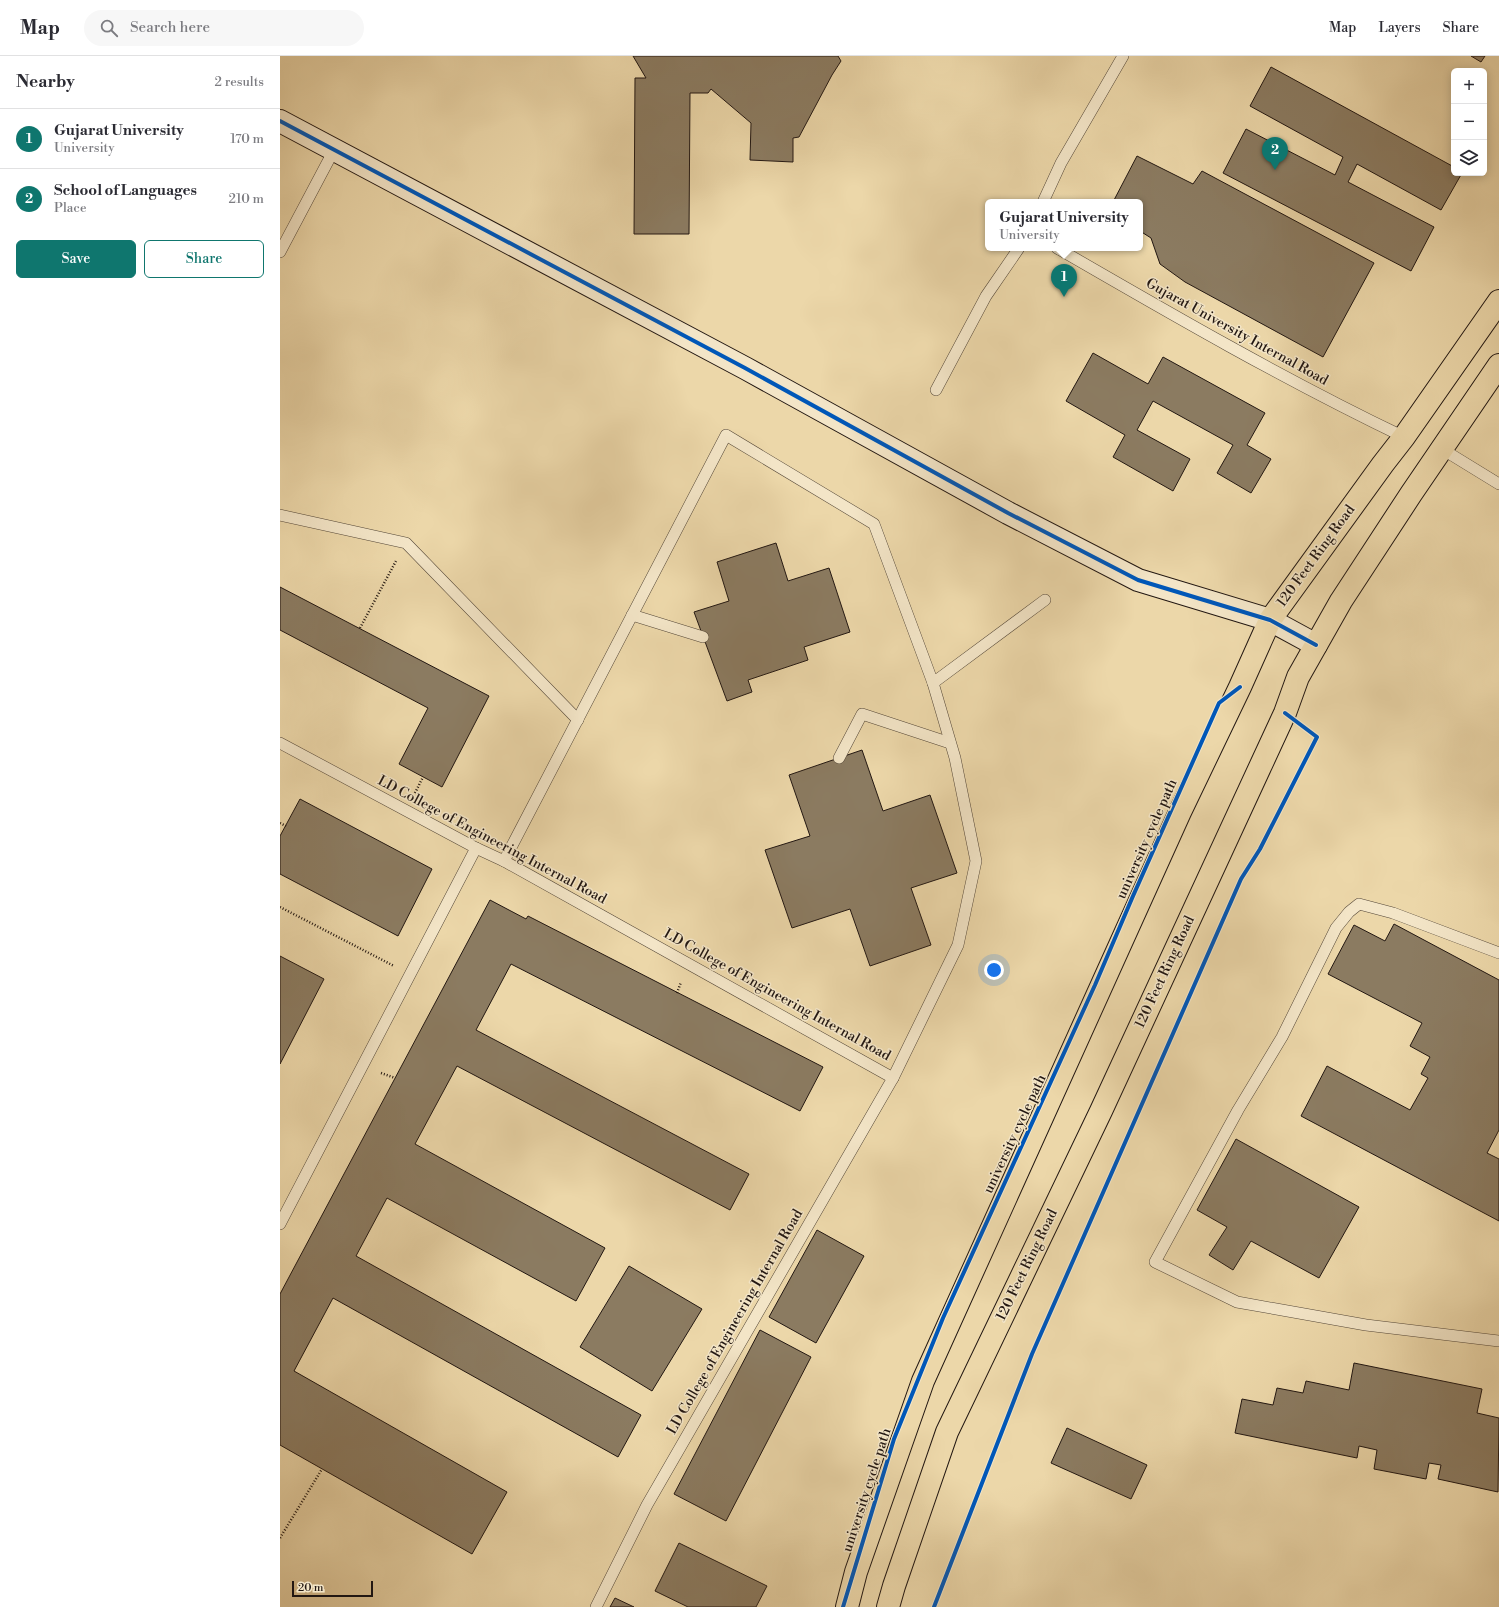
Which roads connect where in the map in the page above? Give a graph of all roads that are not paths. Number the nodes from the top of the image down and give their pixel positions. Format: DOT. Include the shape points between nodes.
graph roads {
  1 [pos="1123,56"];
  2 [pos="280,121"];
  3 [pos="334,150"];
  4 [pos="1044,199"];
  5 [pos="1017,251"];
  6 [pos="1062,251"];
  7 [pos="280,252"];
  8 [pos="1499,301"];
  9 [pos="1499,365"];
  10 [pos="936,390"];
  11 [pos="1404,437"];
  12 [pos="1442,449"];
  13 [pos="1499,484"];
  14 [pos="280,515"];
  15 [pos="1045,600"];
  16 [pos="632,615"];
  17 [pos="1270,620"];
  18 [pos="703,637"];
  19 [pos="1316,645"];
  20 [pos="933,683"];
  21 [pos="578,720"];
  22 [pos="280,743"];
  23 [pos="950,743"];
  24 [pos="839,758"];
  25 [pos="476,848"];
  26 [pos="504,861"];
  27 [pos="1499,953"];
  28 [pos="893,1078"];
  29 [pos="280,1224"];
  30 [pos="1499,1341"];
  31 [pos="596,1607"];
  32 [pos="847,1607"];
  33 [pos="888,1607"];
  1 -- 4 [label="lane" via="1061,163"];
  2 -- 3 [label="street"];
  3 -- 7 [label="lane"];
  3 -- 17 [label="street" via="745,368 1008,513 1138,580"];
  5 -- 10 [label="lane" via="986,296"];
  6 -- 11 [label="lane, Gujarat University Internal Road" via="1226,345"];
  8 -- 11 [label="main road, 120 Feet Ring Road"];
  9 -- 12 [label="main road, 120 Feet Ring Road"];
  11 -- 17 [label="main road, 120 Feet Ring Road"];
  12 -- 13 [label="lane"];
  12 -- 19 [label="main road, 120 Feet Ring Road" via="1341,601"];
  14 -- 21 [label="lane" via="406,543"];
  15 -- 20 [label="lane"];
  16 -- 18 [label="lane"];
  16 -- 20 [label="lane" via="726,435 874,524"];
  16 -- 21 [label="lane"];
  17 -- 19 [label="street"];
  17 -- 32 [label="main road, 120 Feet Ring Road" via="1176,820 923,1381 856,1572"];
  19 -- 33 [label="main road, 120 Feet Ring Road" via="1298,677 1285,713 1108,1097 948,1432"];
  20 -- 23 [label="lane"];
  21 -- 26 [label="lane"];
  22 -- 25 [label="lane, LD College of Engineering Internal Road"];
  23 -- 24 [label="lane" via="862,714"];
  23 -- 28 [label="lane" via="976,861 958,945"];
  25 -- 26 [label="lane, LD College of Engineering Internal Road"];
  25 -- 29 [label="lane"];
  26 -- 28 [label="lane, LD College of Engineering Internal Road"];
  27 -- 30 [label="lane" via="1394,913 1359,904 1348,912 1336,928 1282,1037 1238,1110 1155,1262 1237,1302 1366,1325"];
  28 -- 31 [label="lane, LD College of Engineering Internal Road" via="647,1505"];
}
